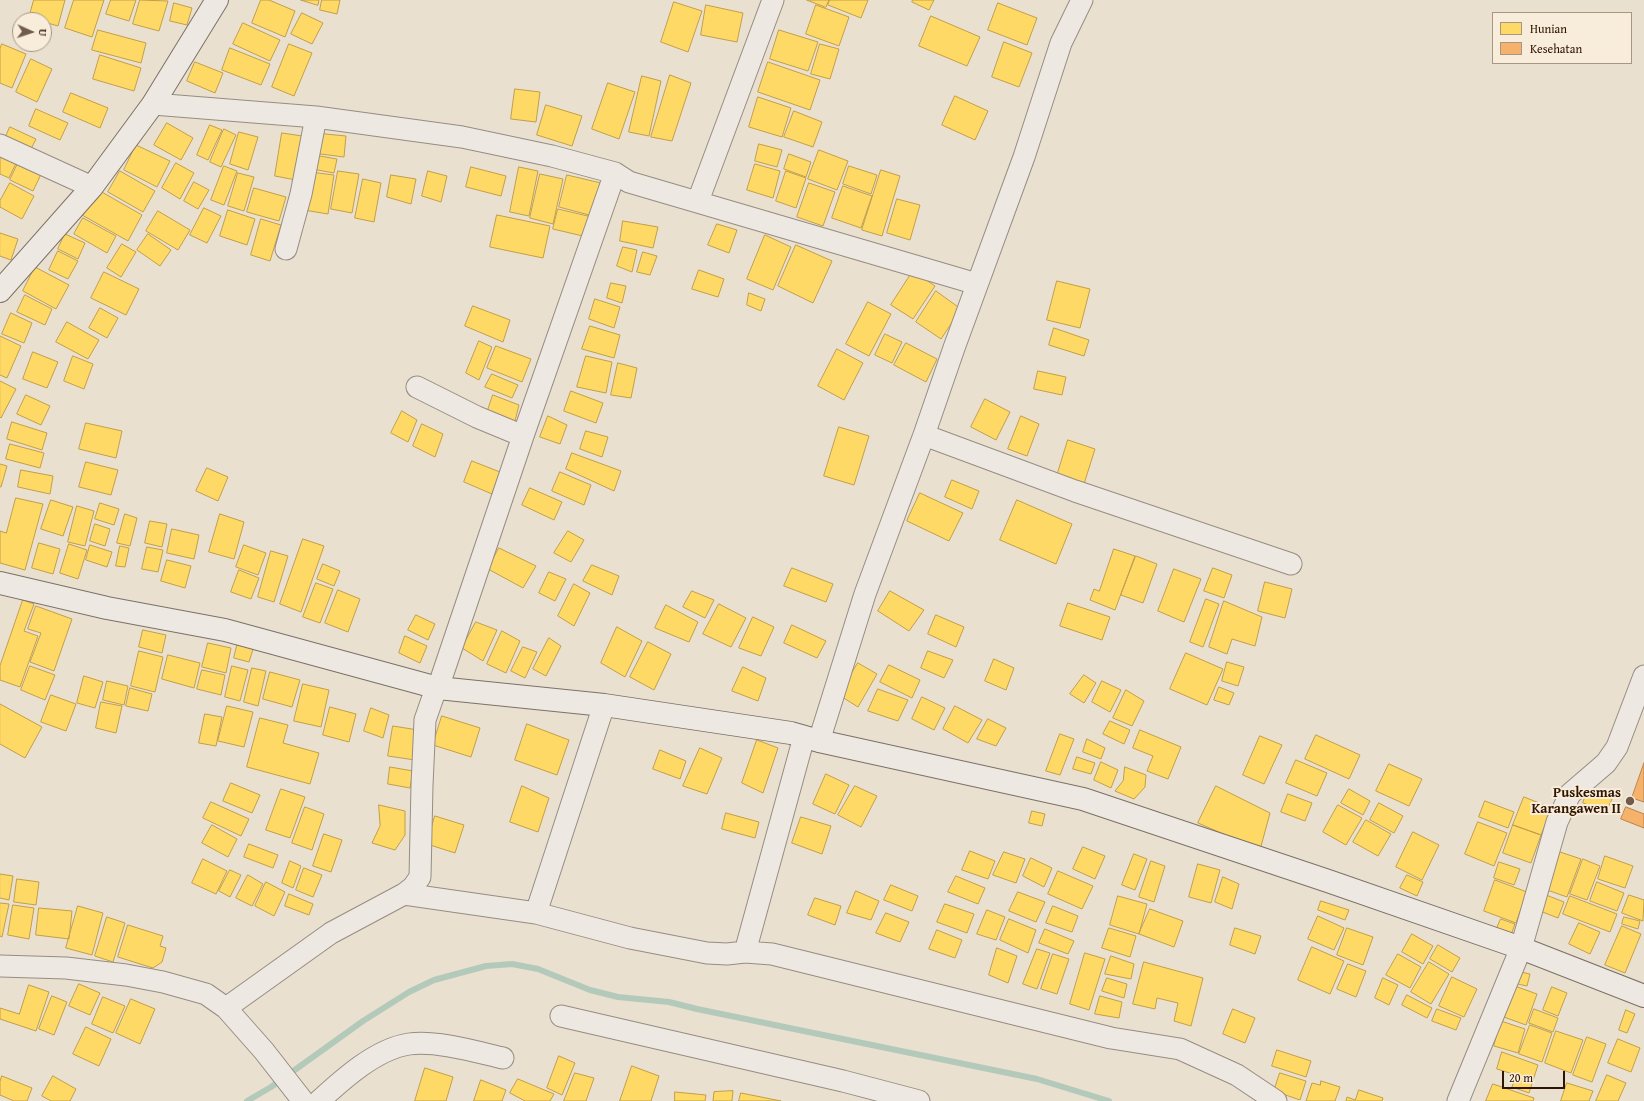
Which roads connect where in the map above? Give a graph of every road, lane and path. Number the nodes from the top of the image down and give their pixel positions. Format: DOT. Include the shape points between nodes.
graph roads {
  1 [pos="217,0"];
  2 [pos="773,0"];
  3 [pos="1082,0"];
  4 [pos="153,104"];
  5 [pos="316,117"];
  6 [pos="0,145"];
  7 [pos="615,173"];
  8 [pos="92,187"];
  9 [pos="698,201"];
  10 [pos="286,249"];
  11 [pos="977,284"];
  12 [pos="0,291"];
  13 [pos="417,387"];
  14 [pos="924,435"];
  15 [pos="523,436"];
  16 [pos="1291,564"];
  17 [pos="0,583"];
  18 [pos="1644,676"];
  19 [pos="438,688"];
  20 [pos="604,705"];
  21 [pos="812,739"];
  22 [pos="404,894"];
  23 [pos="536,913"];
  24 [pos="1521,948"];
  25 [pos="745,952"];
  26 [pos="0,966"];
  27 [pos="1644,996"];
  28 [pos="226,1008"];
  29 [pos="561,1016"];
  30 [pos="503,1058"];
  31 [pos="301,1098"];
  32 [pos="892,1098"];
  33 [pos="319,1101"];
  34 [pos="918,1101"];
  35 [pos="1276,1101"];
  36 [pos="1458,1101"];
  1 -- 4 [label="main road"];
  2 -- 9 [label="street"];
  3 -- 11 [label="street" via="1061,43 1024,157"];
  4 -- 5 [label="street"];
  4 -- 8 [label="main road"];
  5 -- 7 [label="street" via="462,137 552,156"];
  5 -- 10 [label="street" via="301,194"];
  6 -- 8 [label="street"];
  7 -- 9 [label="street" via="629,182"];
  7 -- 15 [label="street"];
  8 -- 12 [label="main road"];
  9 -- 11 [label="street"];
  11 -- 14 [label="street"];
  13 -- 15 [label="street" via="477,417"];
  14 -- 16 [label="street" via="1075,492"];
  14 -- 21 [label="street"];
  15 -- 19 [label="street"];
  17 -- 19 [label="main road" via="106,608 225,630"];
  18 -- 24 [label="street" via="1617,747 1606,763 1570,794 1557,822"];
  19 -- 20 [label="main road"];
  19 -- 22 [label="street" via="425,720 420,877"];
  20 -- 21 [label="main road" via="790,733"];
  20 -- 23 [label="street"];
  21 -- 24 [label="main road" via="1083,799 1328,880"];
  21 -- 25 [label="street"];
  22 -- 23 [label="street"];
  22 -- 28 [label="street" via="331,933"];
  23 -- 25 [label="street" via="630,938 707,953"];
  24 -- 27 [label="main road"];
  24 -- 36 [label="street"];
  25 -- 35 [label="street" via="772,954 1111,1038 1180,1049 1238,1075"];
  26 -- 28 [label="street" via="66,968 126,975 206,994"];
  28 -- 31 [label="street"];
  29 -- 32 [label="street" via="835,1079"];
  30 -- 33 [label="street" via="443,1045 410,1044 390,1049 349,1074"];
  32 -- 34 [label="street"];
}
